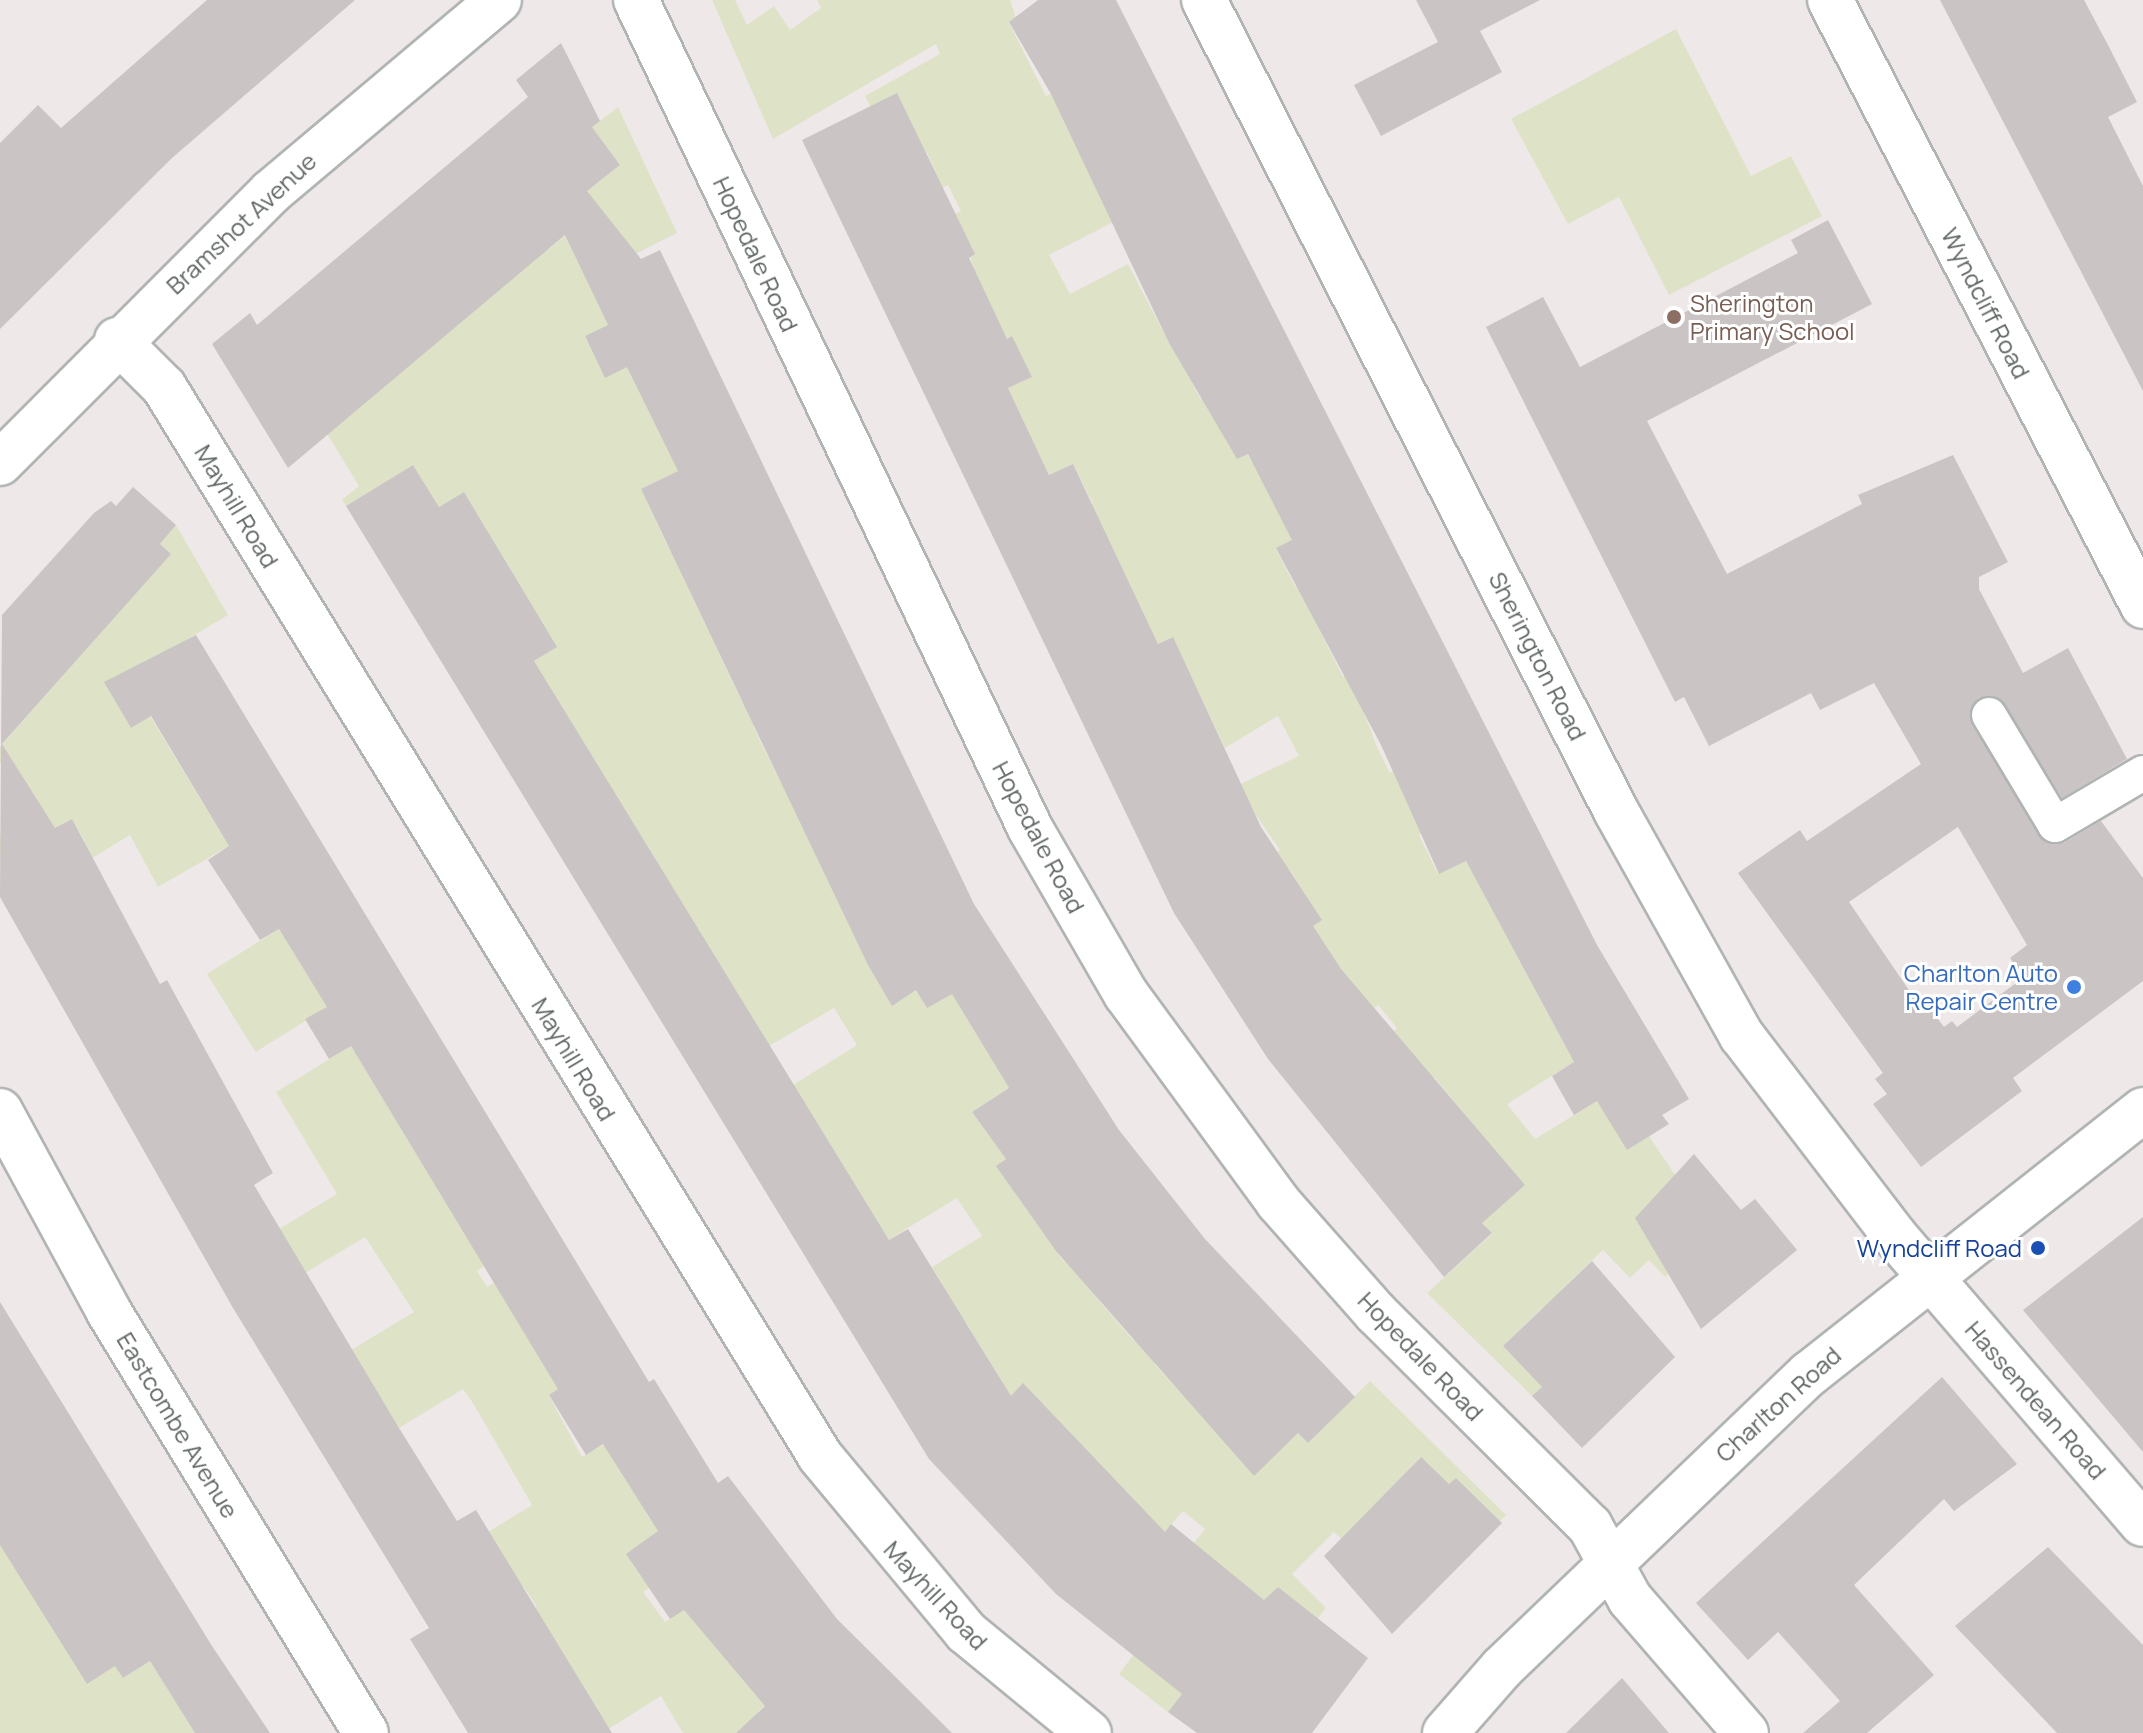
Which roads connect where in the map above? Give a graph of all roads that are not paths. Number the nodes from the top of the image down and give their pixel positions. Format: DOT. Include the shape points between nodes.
graph roads {
  1 [pos="499,0"];
  2 [pos="636,0"];
  3 [pos="1204,0"];
  4 [pos="1830,0"];
  5 [pos="117,340"];
  6 [pos="0,463"];
  7 [pos="2143,606"];
  8 [pos="1989,715"];
  9 [pos="2143,773"];
  10 [pos="2143,1110"];
  11 [pos="0,1111"];
  12 [pos="1930,1276"];
  13 [pos="2143,1524"];
  14 [pos="1609,1562"];
  15 [pos="366,1733"];
  16 [pos="1089,1733"];
  17 [pos="1445,1733"];
  18 [pos="1746,1733"];
  1 -- 5 [label="street, Bramshot Avenue" via="271,192"];
  2 -- 14 [label="street, Hopedale Road" via="1030,828 1126,994 1278,1202 1376,1313 1590,1526"];
  3 -- 12 [label="street, Sherington Road" via="1616,811 1721,999"];
  4 -- 7 [label="street, Wyndcliff Road"];
  5 -- 6 [label="street, Bramshot Avenue"];
  5 -- 16 [label="street, Mayhill Road" via="164,387 820,1456 966,1632"];
  8 -- 9 [label="lane" via="2055,825"];
  10 -- 12 [label="street, Charlton Road"];
  11 -- 15 [label="street, Eastcombe Avenue" via="109,1312"];
  12 -- 13 [label="street, Hassendean Road"];
  12 -- 14 [label="street, Charlton Road" via="1809,1374"];
  14 -- 17 [label="street, Charlton Road"];
  14 -- 18 [label="street, Hopedale Road" via="1630,1599"];
}
